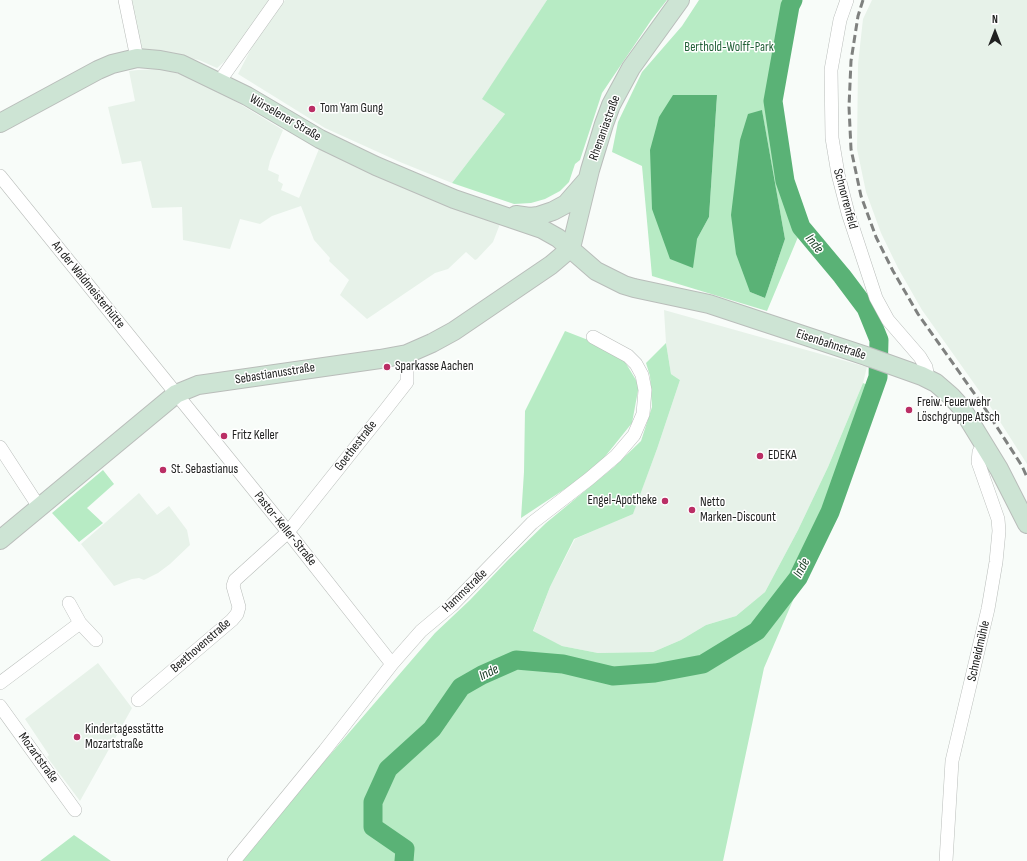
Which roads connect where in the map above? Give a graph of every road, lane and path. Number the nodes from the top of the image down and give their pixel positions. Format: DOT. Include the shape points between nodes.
graph roads {
  1 [pos="125,0"];
  2 [pos="277,0"];
  3 [pos="680,0"];
  4 [pos="846,0"];
  5 [pos="137,58"];
  6 [pos="219,82"];
  7 [pos="0,123"];
  8 [pos="0,176"];
  9 [pos="588,179"];
  10 [pos="497,214"];
  11 [pos="571,248"];
  12 [pos="593,337"];
  13 [pos="407,354"];
  14 [pos="928,379"];
  15 [pos="176,394"];
  16 [pos="984,444"];
  17 [pos="0,447"];
  18 [pos="39,507"];
  19 [pos="1027,524"];
  20 [pos="288,532"];
  21 [pos="0,540"];
  22 [pos="69,603"];
  23 [pos="80,623"];
  24 [pos="96,640"];
  25 [pos="392,664"];
  26 [pos="0,683"];
  27 [pos="138,700"];
  28 [pos="0,706"];
  29 [pos="76,810"];
  30 [pos="234,861"];
  31 [pos="946,861"];
  1 -- 5 [label="street"];
  2 -- 6 [label="street"];
  3 -- 9 [label="main road, Rhenaniastraße" via="631,68 611,105"];
  4 -- 14 [label="street, Schnorrenfeld" via="831,70 832,138 838,174 876,298 888,320 920,357 926,367"];
  5 -- 6 [label="main road, Würselener Straße" via="181,64"];
  5 -- 7 [label="main road, Würselener Straße" via="98,70"];
  6 -- 10 [label="main road, Würselener Straße" via="320,139 454,199"];
  8 -- 15 [label="street, An der Waldmeisterhütte"];
  9 -- 10 [label="main road" via="566,204 553,211 530,217"];
  9 -- 11 [label="main road, Rhenaniastraße"];
  10 -- 11 [label="main road, Würselener Straße" via="542,229"];
  11 -- 13 [label="main road, Sebastianusstraße" via="551,265 454,331"];
  11 -- 14 [label="main road, Eisenbahnstraße" via="596,271 624,285 710,304"];
  12 -- 25 [label="street, Hammstraße" via="628,356 642,375 645,390 643,414 634,435 616,456 532,523 452,605 421,631"];
  13 -- 15 [label="main road, Sebastianusstraße" via="198,386"];
  13 -- 20 [label="street, Goethestraße" via="406,382"];
  14 -- 16 [label="main road, Eisenbahnstraße" via="943,388 961,407"];
  15 -- 18 [label="main road, Sebastianusstraße"];
  15 -- 20 [label="street, Pastor-Keller-Straße"];
  16 -- 19 [label="main road, Eisenbahnstraße"];
  16 -- 31 [label="street, Schneidmühle" via="979,452 978,462 997,515 999,531 988,609 952,761"];
  17 -- 18 [label="street"];
  18 -- 21 [label="main road, Sebastianusstraße"];
  20 -- 25 [label="street, Pastor-Keller-Straße"];
  20 -- 27 [label="street, Beethovenstraße" via="234,582 239,607 232,620"];
  22 -- 23 [label="street"];
  23 -- 24 [label="street"];
  23 -- 26 [label="street"];
  25 -- 30 [label="street, Hammstraße"];
  28 -- 29 [label="street, Mozartstraße"];
}
